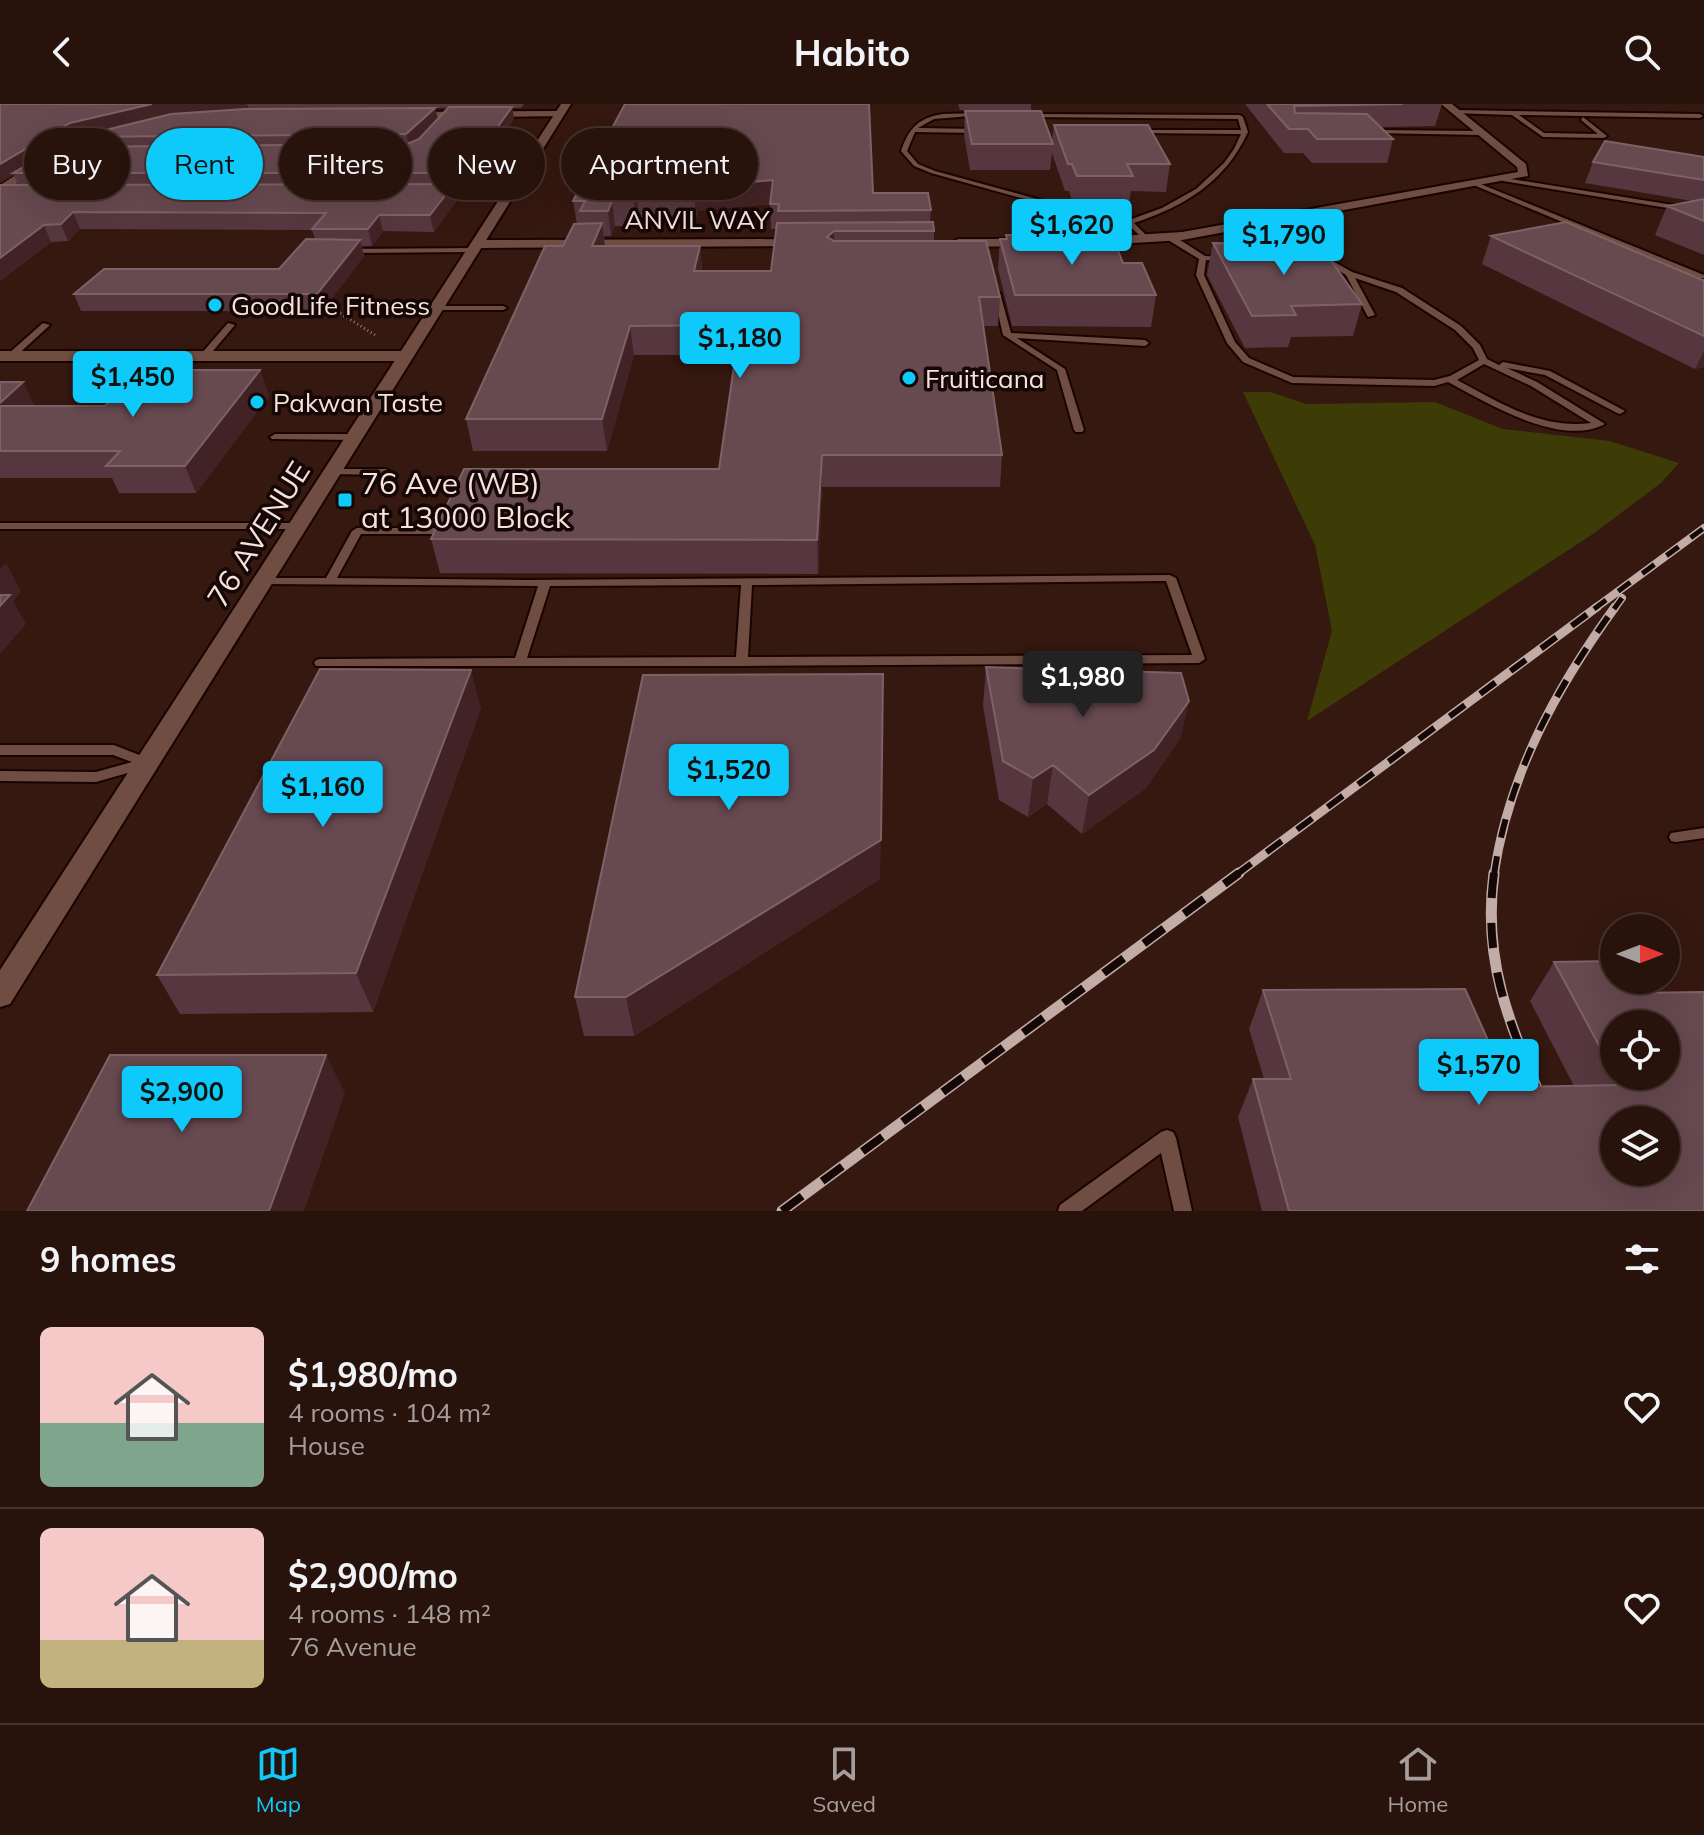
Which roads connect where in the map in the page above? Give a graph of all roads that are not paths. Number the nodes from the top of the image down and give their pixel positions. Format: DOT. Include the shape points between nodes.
graph roads {
  1 [pos="1451,108"];
  2 [pos="563,109"];
  3 [pos="1514,114"];
  4 [pos="403,115"];
  5 [pos="449,115"];
  6 [pos="994,115"];
  7 [pos="1025,115"];
  8 [pos="1700,116"];
  9 [pos="1583,119"];
  10 [pos="439,126"];
  11 [pos="912,130"];
  12 [pos="991,131"];
  13 [pos="1134,131"];
  14 [pos="1245,132"];
  15 [pos="1371,132"];
  16 [pos="1482,133"];
  17 [pos="545,137"];
  18 [pos="24,176"];
  19 [pos="1505,180"];
  20 [pos="1478,185"];
  21 [pos="0,192"];
  22 [pos="415,193"];
  23 [pos="428,193"];
  24 [pos="16,194"];
  25 [pos="505,200"];
  26 [pos="1704,212"];
  27 [pos="1129,222"];
  28 [pos="1261,222"];
  29 [pos="1171,238"];
  30 [pos="1147,240"];
  31 [pos="820,243"];
  32 [pos="936,243"];
  33 [pos="1045,243"];
  34 [pos="1076,243"];
  35 [pos="475,247"];
  36 [pos="331,251"];
  37 [pos="1203,258"];
  38 [pos="1231,259"];
  39 [pos="1304,263"];
  40 [pos="1333,265"];
  41 [pos="1349,274"];
  42 [pos="1701,277"];
  43 [pos="992,278"];
  44 [pos="436,308"];
  45 [pos="503,308"];
  46 [pos="1371,315"];
  47 [pos="46,325"];
  48 [pos="231,325"];
  49 [pos="1007,335"];
  50 [pos="1145,343"];
  51 [pos="5,356"];
  52 [pos="204,356"];
  53 [pos="406,356"];
  54 [pos="1484,361"];
  55 [pos="1449,379"];
  56 [pos="1620,411"];
  57 [pos="1079,430"];
  58 [pos="275,437"];
  59 [pos="355,437"];
  60 [pos="332,472"];
  61 [pos="386,472"];
  62 [pos="0,526"];
  63 [pos="298,526"];
  64 [pos="452,531"];
  65 [pos="263,581"];
  66 [pos="329,582"];
  67 [pos="747,582"];
  68 [pos="545,583"];
  69 [pos="520,662"];
  70 [pos="742,662"];
  71 [pos="320,663"];
  72 [pos="0,750"];
  73 [pos="147,763"];
  74 [pos="0,776"];
  75 [pos="1704,833"];
  76 [pos="1676,837"];
  77 [pos="0,995"];
  78 [pos="1067,1211"];
  79 [pos="1183,1211"];
  1 -- 3 [label="lane"];
  1 -- 16 [label="street"];
  2 -- 5 [label="street"];
  2 -- 17 [label="street, 76 AVENUE"];
  3 -- 8 [label="lane"];
  3 -- 9 [label="lane" via="1543,135 1604,136"];
  4 -- 5 [label="street"];
  5 -- 10 [label="lane"];
  6 -- 11 [label="lane" via="933,115"];
  7 -- 14 [label="lane" via="1240,117"];
  11 -- 12 [label="lane"];
  11 -- 27 [label="lane" via="904,151 916,165"];
  13 -- 14 [label="lane"];
  14 -- 27 [label="lane" via="1239,149 1187,197 1163,212"];
  15 -- 16 [label="lane"];
  16 -- 19 [label="street" via="1524,168 1524,174"];
  18 -- 21 [label="street"];
  19 -- 20 [label="street"];
  19 -- 26 [label="lane"];
  20 -- 28 [label="street"];
  20 -- 42 [label="lane"];
  21 -- 24 [label="street"];
  22 -- 23 [label="street"];
  25 -- 35 [label="street, 76 AVENUE"];
  27 -- 30 [label="lane"];
  28 -- 29 [label="street"];
  28 -- 40 [label="lane"];
  29 -- 30 [label="street"];
  29 -- 37 [label="lane"];
  30 -- 34 [label="street"];
  31 -- 35 [label="street, ANVIL WAY"];
  32 -- 33 [label="street" via="985,248"];
  35 -- 36 [label="lane"];
  35 -- 44 [label="street, 76 AVENUE"];
  37 -- 38 [label="lane"];
  37 -- 55 [label="lane" via="1200,275 1231,343 1246,360 1292,380"];
  39 -- 40 [label="lane"];
  40 -- 41 [label="lane"];
  41 -- 46 [label="lane"];
  41 -- 54 [label="lane" via="1399,290 1458,328"];
  43 -- 49 [label="lane"];
  44 -- 45 [label="lane"];
  44 -- 53 [label="street, 76 AVENUE"];
  47 -- 51 [label="lane"];
  48 -- 52 [label="lane"];
  49 -- 50 [label="lane"];
  49 -- 57 [label="lane" via="1061,369"];
  51 -- 52 [label="street"];
  52 -- 53 [label="street"];
  53 -- 59 [label="street, 76 AVENUE"];
  54 -- 55 [label="lane"];
  54 -- 55 [label="lane" via="1600,424 1577,430 1536,423"];
  54 -- 56 [label="lane" via="1547,373"];
  58 -- 59 [label="lane"];
  59 -- 60 [label="street, 76 AVENUE"];
  60 -- 61 [label="lane"];
  60 -- 63 [label="street, 76 AVENUE"];
  62 -- 63 [label="lane"];
  63 -- 65 [label="street, 76 AVENUE"];
  64 -- 66 [label="lane" via="357,531"];
  65 -- 66 [label="lane"];
  65 -- 73 [label="street, 76 AVENUE"];
  66 -- 68 [label="lane"];
  67 -- 68 [label="lane"];
  67 -- 70 [label="lane"];
  67 -- 70 [label="lane" via="1170,578 1199,659"];
  68 -- 69 [label="lane"];
  69 -- 70 [label="lane"];
  69 -- 71 [label="lane"];
  72 -- 73 [label="lane" via="114,750"];
  73 -- 74 [label="lane" via="96,777"];
  73 -- 77 [label="street, 76 AVENUE"];
  75 -- 76 [label="lane"];
  78 -- 79 [label="lane" via="1167,1138"];
}
